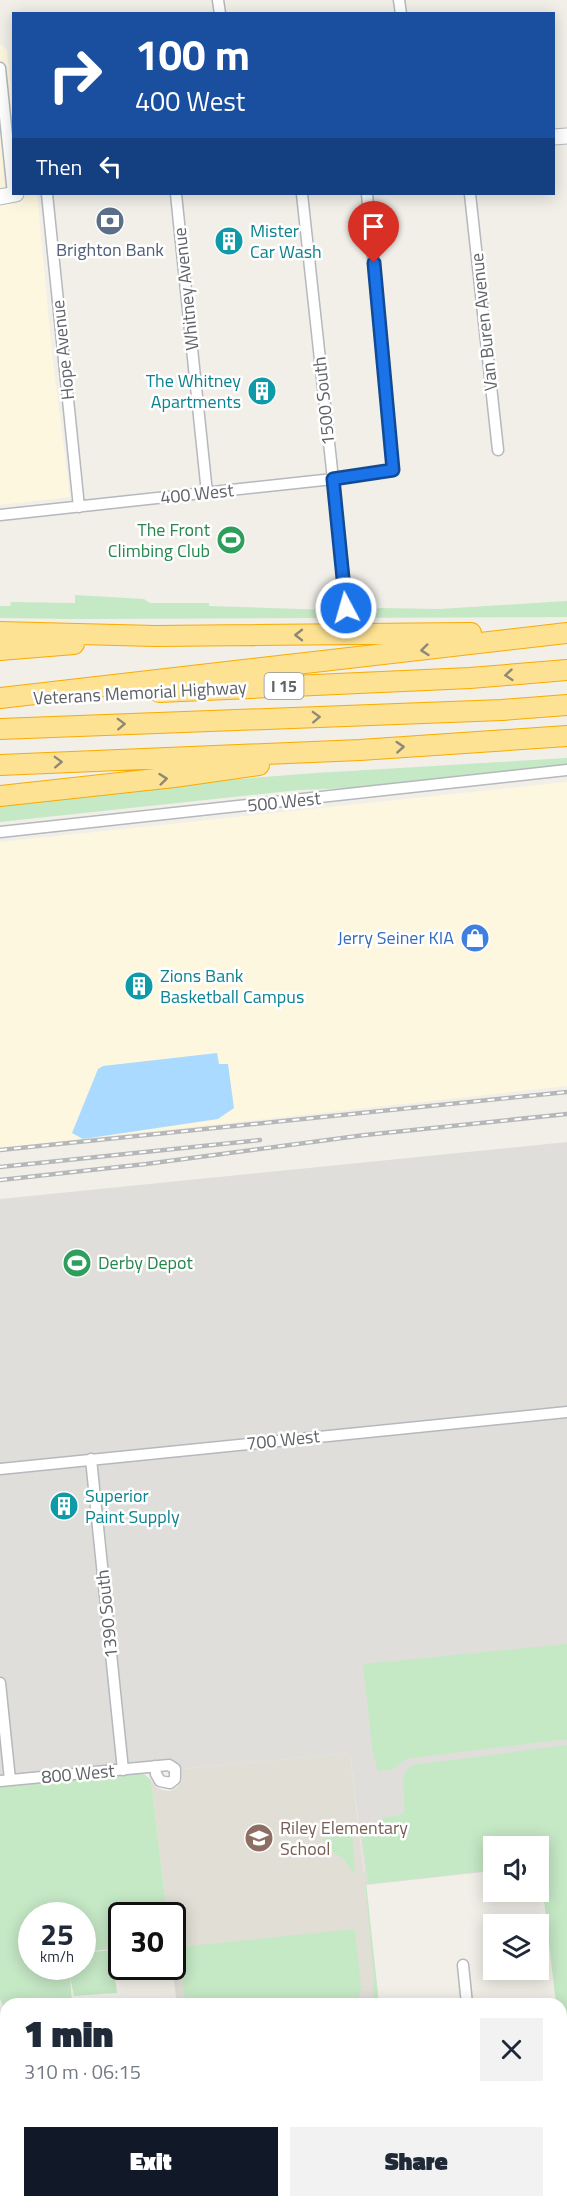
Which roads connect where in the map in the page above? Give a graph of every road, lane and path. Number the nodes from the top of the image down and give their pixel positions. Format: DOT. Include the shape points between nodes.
graph roads {
  1 [pos="0,68"];
  2 [pos="7,194"];
  3 [pos="47,195"];
  4 [pos="176,195"];
  5 [pos="302,195"];
  6 [pos="367,195"];
  7 [pos="470,195"];
  8 [pos="498,450"];
  9 [pos="333,479"];
  10 [pos="207,493"];
  11 [pos="80,507"];
  12 [pos="0,515"];
  13 [pos="346,608"];
  14 [pos="0,632"];
  15 [pos="567,633"];
  16 [pos="155,636"];
  17 [pos="0,650"];
  18 [pos="567,670"];
  19 [pos="0,699"];
  20 [pos="567,705"];
  21 [pos="0,729"];
  22 [pos="567,736"];
  23 [pos="360,750"];
  24 [pos="0,765"];
  25 [pos="567,770"];
  26 [pos="0,796"];
  27 [pos="0,832"];
  28 [pos="567,1412"];
  29 [pos="91,1459"];
  30 [pos="0,1469"];
  31 [pos="0,1683"];
  32 [pos="155,1767"];
  33 [pos="123,1770"];
  34 [pos="5,1781"];
  35 [pos="463,1965"];
  36 [pos="466,1998"];
  1 -- 2 [label="street"];
  3 -- 11 [label="street, Hope Avenue"];
  4 -- 10 [label="street, Whitney Avenue"];
  5 -- 9 [label="street, 1500 South"];
  6 -- 9 [label="street, 400 West" via="393,470"];
  7 -- 8 [label="street, Van Buren Avenue"];
  9 -- 10 [label="street, 400 West"];
  9 -- 13 [label="street, 1500 South"];
  10 -- 11 [label="street, 400 West"];
  11 -- 12 [label="street, 400 West"];
  14 -- 16 [label="highway"];
  15 -- 16 [label="highway, one-way"];
  15 -- 19 [label="highway, one-way"];
  16 -- 17 [label="highway"];
  18 -- 19 [label="highway, Veterans Memorial Highway / I 15, one-way" via="470,678"];
  21 -- 20 [label="highway, Veterans Memorial Highway / I 15, one-way"];
  23 -- 22 [label="highway, one-way"];
  24 -- 23 [label="highway, one-way"];
  26 -- 23 [label="highway, one-way" via="174,777"];
  25 -- 27 [label="street, 500 West"];
  28 -- 29 [label="street, 700 West"];
  29 -- 30 [label="street, 700 West"];
  29 -- 33 [label="street, 1390 South"];
  31 -- 34 [label="street"];
  32 -- 33 [label="street, 800 West"];
  33 -- 34 [label="street, 800 West"];
  35 -- 36 [label="street"];
}
